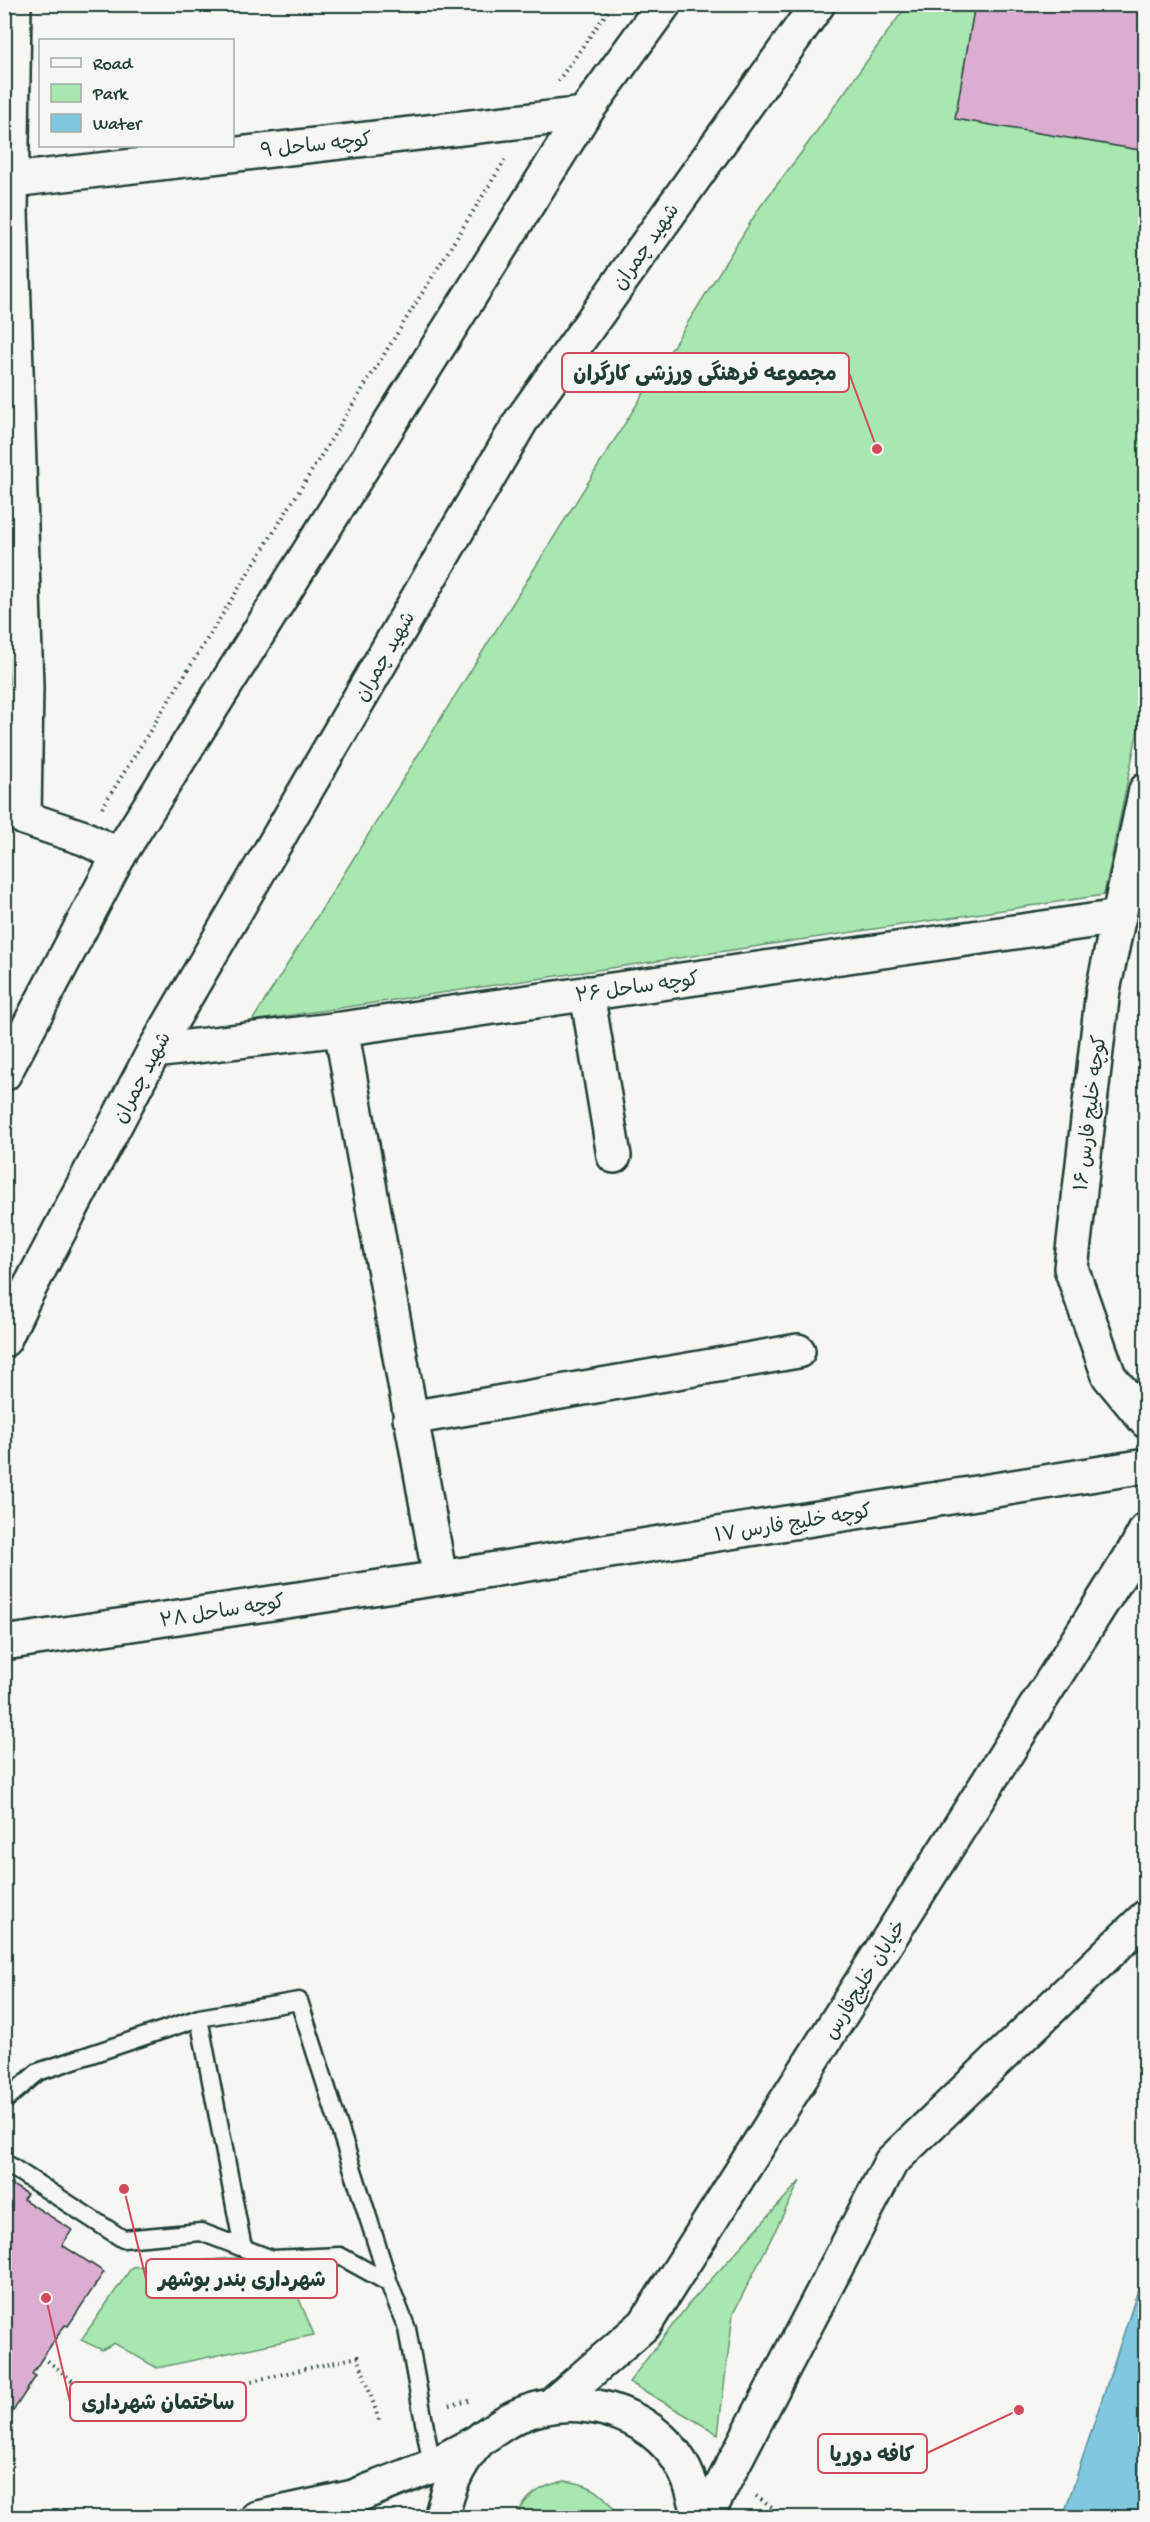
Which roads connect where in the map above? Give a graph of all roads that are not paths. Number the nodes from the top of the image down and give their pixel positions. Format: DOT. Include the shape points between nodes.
graph roads {
  1 [pos="14,4"];
  2 [pos="664,4"];
  3 [pos="818,4"];
  4 [pos="585,114"];
  5 [pos="9,202"];
  6 [pos="15,687"];
  7 [pos="1146,790"];
  8 [pos="119,855"];
  9 [pos="1119,917"];
  10 [pos="586,993"];
  11 [pos="341,1029"];
  12 [pos="154,1051"];
  13 [pos="4,1074"];
  14 [pos="614,1156"];
  15 [pos="4,1340"];
  16 [pos="798,1351"];
  17 [pos="410,1418"];
  18 [pos="1146,1421"];
  19 [pos="1146,1466"];
  20 [pos="1143,1544"];
  21 [pos="440,1578"];
  22 [pos="4,1643"];
  23 [pos="1146,1917"];
  24 [pos="199,2018"];
  25 [pos="4,2101"];
  26 [pos="4,2162"];
  27 [pos="243,2248"];
  28 [pos="389,2283"];
  29 [pos="553,2404"];
  30 [pos="477,2442"];
  31 [pos="432,2466"];
  32 [pos="257,2517"];
  33 [pos="441,2517"];
  34 [pos="700,2517"];
  35 [pos="705,2517"];
  1 -- 5 [label="street"];
  2 -- 4 [label="street"];
  3 -- 12 [label="street, شهید چمران" via="521,421"];
  4 -- 5 [label="street, کوچه ساحل ۹"];
  4 -- 8 [label="street"];
  5 -- 6 [label="street"];
  6 -- 8 [label="street" via="24,818 84,838"];
  7 -- 9 [label="street, کوچه خلیج فارس ۱۶"];
  8 -- 13 [label="street"];
  9 -- 10 [label="street, کوچه ساحل ۲۶"];
  9 -- 18 [label="street, کوچه خلیج فارس ۱۶" via="1103,990 1071,1268 1109,1376"];
  10 -- 11 [label="street, کوچه ساحل ۲۶"];
  10 -- 14 [label="street"];
  11 -- 12 [label="street, کوچه ساحل ۲۶"];
  11 -- 17 [label="street"];
  12 -- 15 [label="street, شهید چمران"];
  16 -- 17 [label="street"];
  17 -- 21 [label="street"];
  19 -- 21 [label="street, کوچه خلیج فارس ۱۷"];
  20 -- 29 [label="street, خیابان خلیج‌فارس" via="645,2324"];
  21 -- 22 [label="street, کوچه ساحل ۲۸"];
  23 -- 35 [label="street" via="891,2162"];
  24 -- 25 [label="lane" via="38,2072"];
  24 -- 27 [label="lane"];
  24 -- 28 [label="lane" via="299,2001"];
  26 -- 27 [label="lane" via="123,2239 201,2232"];
  27 -- 28 [label="lane" via="272,2259 340,2256"];
  28 -- 31 [label="lane" via="407,2329"];
  29 -- 30 [label="street" via="512,2417"];
  29 -- 34 [label="street" via="596,2406 636,2420 669,2447 692,2483"];
  30 -- 31 [label="street"];
  30 -- 33 [label="street" via="453,2477"];
  31 -- 32 [label="street" via="353,2497"];
}
